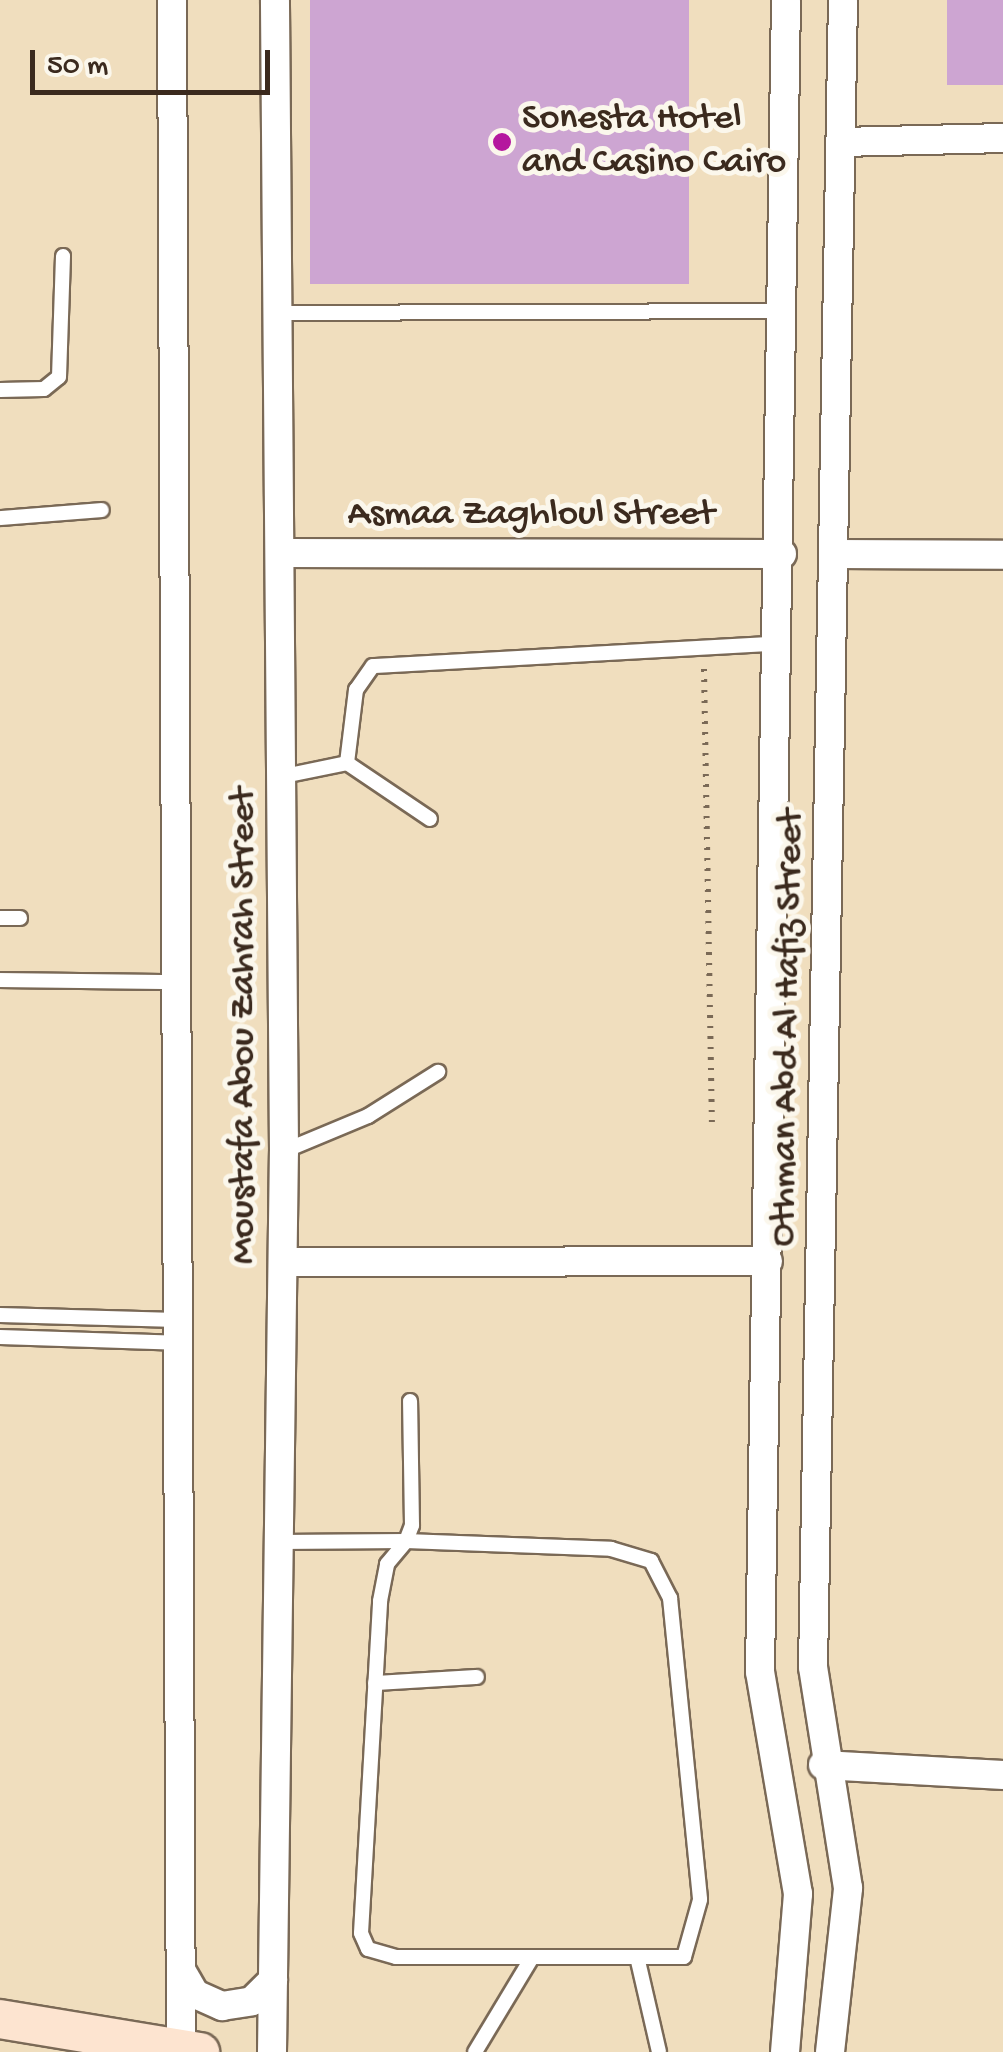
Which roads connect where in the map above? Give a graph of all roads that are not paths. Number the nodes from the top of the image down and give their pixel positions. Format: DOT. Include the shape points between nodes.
graph roads {
  1 [pos="172,0"];
  2 [pos="275,0"];
  3 [pos="786,0"];
  4 [pos="844,0"];
  5 [pos="1003,138"];
  6 [pos="842,142"];
  7 [pos="62,256"];
  8 [pos="783,311"];
  9 [pos="278,314"];
  10 [pos="0,390"];
  11 [pos="102,510"];
  12 [pos="0,518"];
  13 [pos="281,552"];
  14 [pos="782,554"];
  15 [pos="836,554"];
  16 [pos="1003,554"];
  17 [pos="780,643"];
  18 [pos="347,764"];
  19 [pos="284,776"];
  20 [pos="430,819"];
  21 [pos="0,918"];
  22 [pos="20,918"];
  23 [pos="0,980"];
  24 [pos="176,982"];
  25 [pos="438,1072"];
  26 [pos="284,1151"];
  27 [pos="768,1261"];
  28 [pos="283,1262"];
  29 [pos="0,1315"];
  30 [pos="178,1332"];
  31 [pos="0,1337"];
  32 [pos="410,1401"];
  33 [pos="278,1542"];
  34 [pos="406,1542"];
  35 [pos="477,1677"];
  36 [pos="375,1683"];
  37 [pos="823,1765"];
  38 [pos="1003,1775"];
  39 [pos="531,1959"];
  40 [pos="638,1961"];
  41 [pos="180,1968"];
  42 [pos="273,1980"];
  43 [pos="0,2019"];
  44 [pos="190,2050"];
  45 [pos="272,2052"];
  46 [pos="474,2052"];
  47 [pos="658,2052"];
  48 [pos="785,2052"];
  49 [pos="830,2052"];
  1 -- 24 [label="street, Moustafa Abou Zahrah Street"];
  2 -- 9 [label="street, Moustafa Abou Zahrah Street"];
  3 -- 8 [label="street, Othman Abd Al Hafiz Street"];
  4 -- 6 [label="street, Othman Abd Al Hafiz Street"];
  5 -- 6 [label="street"];
  6 -- 15 [label="street, Othman Abd Al Hafiz Street"];
  7 -- 10 [label="lane" via="60,377 44,389"];
  8 -- 9 [label="lane"];
  8 -- 14 [label="street, Othman Abd Al Hafiz Street"];
  9 -- 13 [label="street, Moustafa Abou Zahrah Street"];
  11 -- 12 [label="lane"];
  13 -- 14 [label="street, Asmaa Zaghloul Street"];
  13 -- 19 [label="street, Moustafa Abou Zahrah Street"];
  14 -- 17 [label="street, Othman Abd Al Hafiz Street"];
  15 -- 16 [label="street"];
  15 -- 37 [label="street, Othman Abd Al Hafiz Street" via="813,1667"];
  17 -- 18 [label="lane" via="704,653 373,666 356,690"];
  17 -- 27 [label="street, Othman Abd Al Hafiz Street"];
  18 -- 19 [label="lane"];
  18 -- 20 [label="lane"];
  19 -- 26 [label="street, Moustafa Abou Zahrah Street"];
  21 -- 22 [label="lane"];
  23 -- 24 [label="lane"];
  24 -- 30 [label="street, Moustafa Abou Zahrah Street"];
  25 -- 26 [label="lane" via="368,1116"];
  26 -- 28 [label="street, Moustafa Abou Zahrah Street"];
  27 -- 28 [label="street"];
  27 -- 48 [label="street, Othman Abd Al Hafiz Street" via="760,1672 798,1894"];
  28 -- 33 [label="street, Moustafa Abou Zahrah Street"];
  29 -- 30 [label="lane"];
  30 -- 31 [label="lane"];
  30 -- 41 [label="street, Moustafa Abou Zahrah Street"];
  32 -- 34 [label="lane"];
  33 -- 34 [label="lane"];
  33 -- 42 [label="street, Moustafa Abou Zahrah Street"];
  34 -- 36 [label="lane" via="387,1564"];
  34 -- 40 [label="lane" via="612,1549 650,1561 664,1576 700,1900 684,1956"];
  35 -- 36 [label="lane"];
  36 -- 39 [label="lane" via="361,1933 368,1950"];
  37 -- 38 [label="street"];
  37 -- 49 [label="street, Othman Abd Al Hafiz Street" via="848,1888"];
  39 -- 40 [label="lane"];
  39 -- 46 [label="lane"];
  40 -- 47 [label="lane"];
  41 -- 42 [label="street" via="195,1994 222,2006 252,2001"];
  41 -- 44 [label="street, Moustafa Abou Zahrah Street"];
  42 -- 45 [label="street, Moustafa Abou Zahrah Street"];
  43 -- 44 [label="main road"];
}
